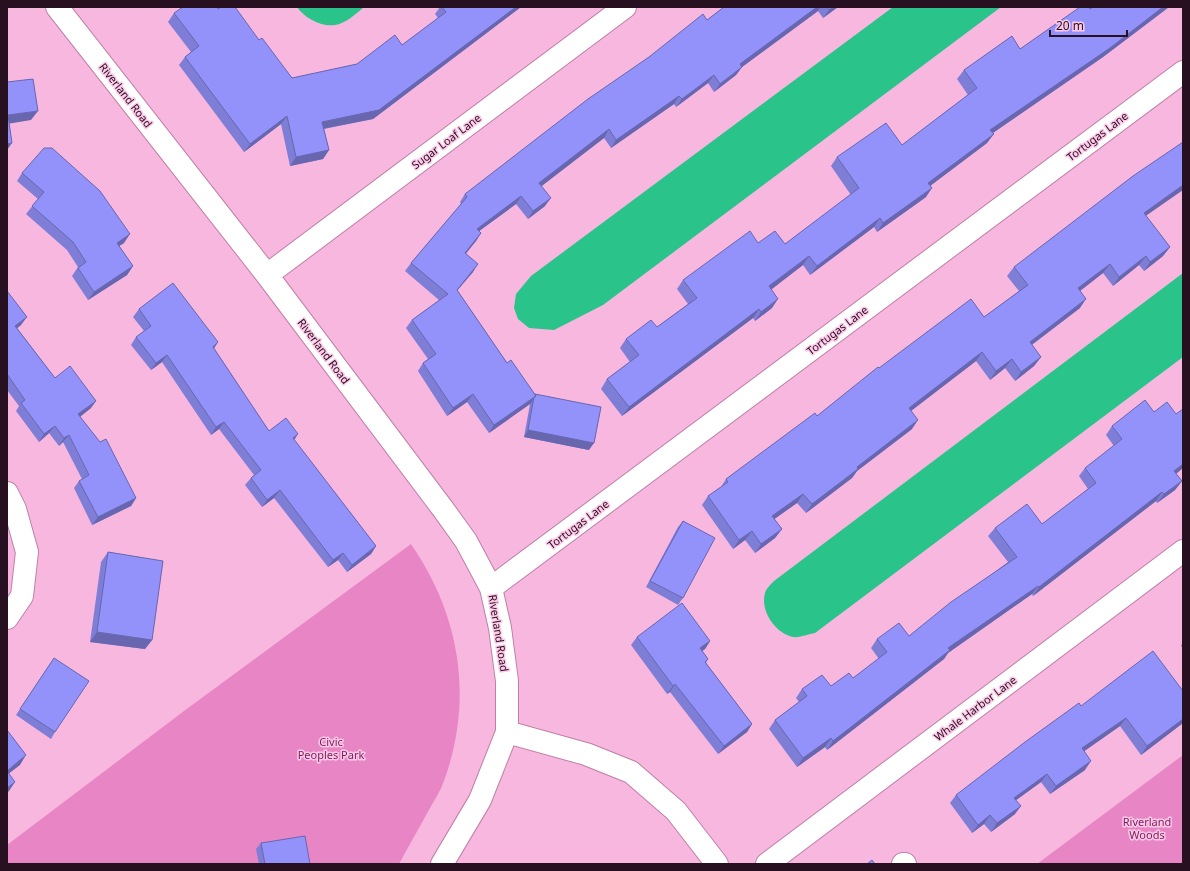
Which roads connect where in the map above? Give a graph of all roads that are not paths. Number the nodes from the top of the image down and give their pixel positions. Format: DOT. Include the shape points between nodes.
graph roads {
  1 [pos="57,7"];
  2 [pos="625,7"];
  3 [pos="1183,72"];
  4 [pos="267,275"];
  5 [pos="7,493"];
  6 [pos="1183,551"];
  7 [pos="491,588"];
  8 [pos="7,618"];
  9 [pos="507,732"];
  10 [pos="442,864"];
  11 [pos="717,864"];
  12 [pos="767,864"];
  1 -- 4 [label="street, Riverland Road"];
  2 -- 4 [label="street, Sugar Loaf Lane"];
  3 -- 7 [label="street, Tortugas Lane"];
  4 -- 7 [label="street, Riverland Road" via="448,515 466,541"];
  5 -- 8 [label="street" via="16,509 27,552 22,596"];
  6 -- 12 [label="street, Whale Harbor Lane"];
  7 -- 9 [label="street, Riverland Road" via="500,628 507,681"];
  9 -- 10 [label="street, Riverland Road" via="480,800"];
  9 -- 11 [label="street" via="586,754 631,772 676,811"];
}
